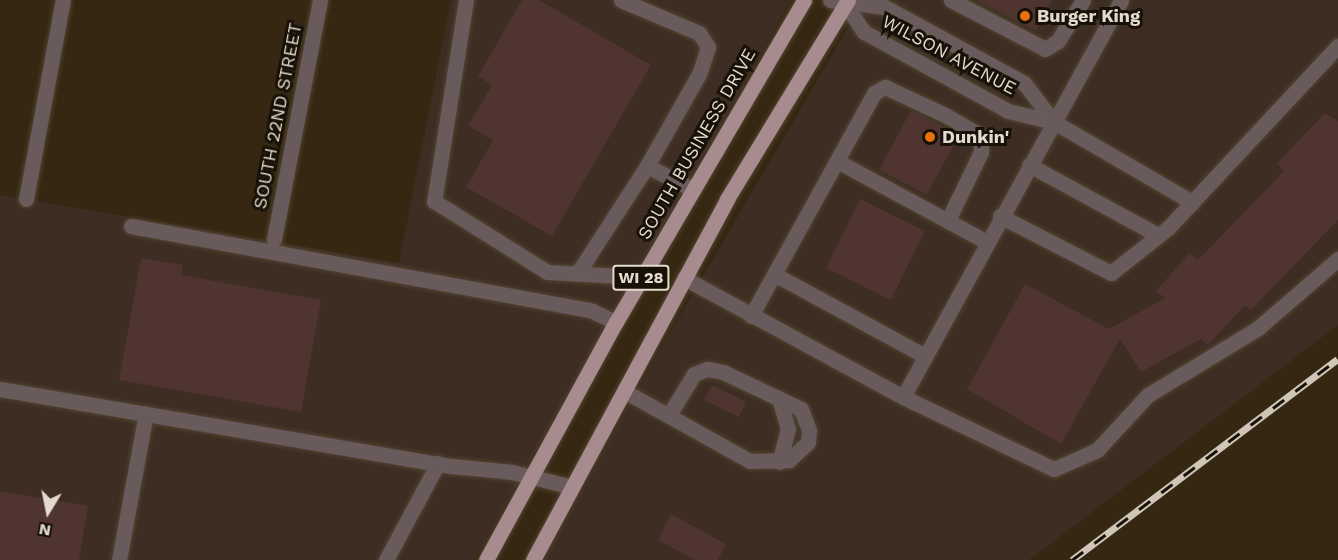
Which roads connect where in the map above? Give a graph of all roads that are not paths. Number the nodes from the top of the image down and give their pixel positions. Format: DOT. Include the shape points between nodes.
graph roads {
  1 [pos="63,0"];
  2 [pos="320,0"];
  3 [pos="466,0"];
  4 [pos="621,0"];
  5 [pos="804,0"];
  6 [pos="830,0"];
  7 [pos="951,0"];
  8 [pos="1083,0"];
  9 [pos="1118,1"];
  10 [pos="847,2"];
  11 [pos="1338,46"];
  12 [pos="1054,122"];
  13 [pos="837,160"];
  14 [pos="1029,165"];
  15 [pos="647,166"];
  16 [pos="692,189"];
  17 [pos="26,199"];
  18 [pos="1192,202"];
  19 [pos="1000,216"];
  20 [pos="948,220"];
  21 [pos="131,226"];
  22 [pos="1158,235"];
  23 [pos="274,239"];
  24 [pos="987,242"];
  25 [pos="1338,259"];
  26 [pos="579,272"];
  27 [pos="774,274"];
  28 [pos="684,278"];
  29 [pos="638,283"];
  30 [pos="751,316"];
  31 [pos="616,322"];
  32 [pos="925,356"];
  33 [pos="0,388"];
  34 [pos="624,391"];
  35 [pos="903,397"];
  36 [pos="779,398"];
  37 [pos="146,413"];
  38 [pos="669,415"];
  39 [pos="779,462"];
  40 [pos="438,463"];
  41 [pos="532,476"];
  42 [pos="572,487"];
  43 [pos="119,560"];
  44 [pos="386,560"];
  45 [pos="486,560"];
  46 [pos="533,560"];
  1 -- 17 [label="street"];
  2 -- 23 [label="street, SOUTH 22ND STREET"];
  3 -- 26 [label="street" via="434,201 547,272"];
  4 -- 15 [label="street" via="699,33 708,47 699,74"];
  5 -- 16 [label="main road, SOUTH BUSINESS DRIVE / WI 28"];
  6 -- 10 [label="street, WILSON AVENUE"];
  7 -- 8 [label="street" via="1045,49 1058,41"];
  9 -- 12 [label="street"];
  10 -- 12 [label="street, WILSON AVENUE" via="885,7 1024,83"];
  10 -- 12 [label="street, WILSON AVENUE" via="864,32 1008,111"];
  10 -- 28 [label="main road, WI 28" via="727,199"];
  11 -- 18 [label="street"];
  12 -- 14 [label="street"];
  12 -- 18 [label="street"];
  13 -- 20 [label="street"];
  13 -- 20 [label="street" via="874,93 885,87 945,115 976,133 981,152"];
  13 -- 27 [label="street"];
  14 -- 19 [label="street"];
  14 -- 22 [label="street"];
  15 -- 16 [label="street"];
  15 -- 26 [label="street"];
  16 -- 29 [label="main road, SOUTH BUSINESS DRIVE / WI 28"];
  18 -- 22 [label="street"];
  19 -- 22 [label="street" via="1111,273"];
  19 -- 24 [label="street"];
  20 -- 24 [label="street"];
  21 -- 31 [label="street" via="592,311"];
  24 -- 32 [label="street"];
  25 -- 35 [label="street" via="1258,328 1148,394 1097,450 1054,469"];
  26 -- 29 [label="street" via="620,276"];
  27 -- 30 [label="street"];
  27 -- 32 [label="street"];
  28 -- 30 [label="street"];
  28 -- 34 [label="main road, WI 28"];
  29 -- 31 [label="main road, SOUTH BUSINESS DRIVE / WI 28"];
  30 -- 35 [label="street"];
  31 -- 41 [label="main road, SOUTH BUSINESS DRIVE / WI 28"];
  32 -- 35 [label="street"];
  33 -- 37 [label="street"];
  34 -- 38 [label="street"];
  34 -- 42 [label="main road, WI 28"];
  36 -- 38 [label="street" via="723,372 707,369 694,374"];
  36 -- 39 [label="street" via="788,429"];
  36 -- 39 [label="street" via="801,410 809,430 808,442 799,454"];
  37 -- 40 [label="street"];
  37 -- 43 [label="street"];
  38 -- 39 [label="street" via="750,461"];
  40 -- 41 [label="street"];
  40 -- 44 [label="street"];
  41 -- 42 [label="street"];
  41 -- 45 [label="main road, SOUTH BUSINESS DRIVE / WI 28"];
  42 -- 46 [label="main road, WI 28"];
}
